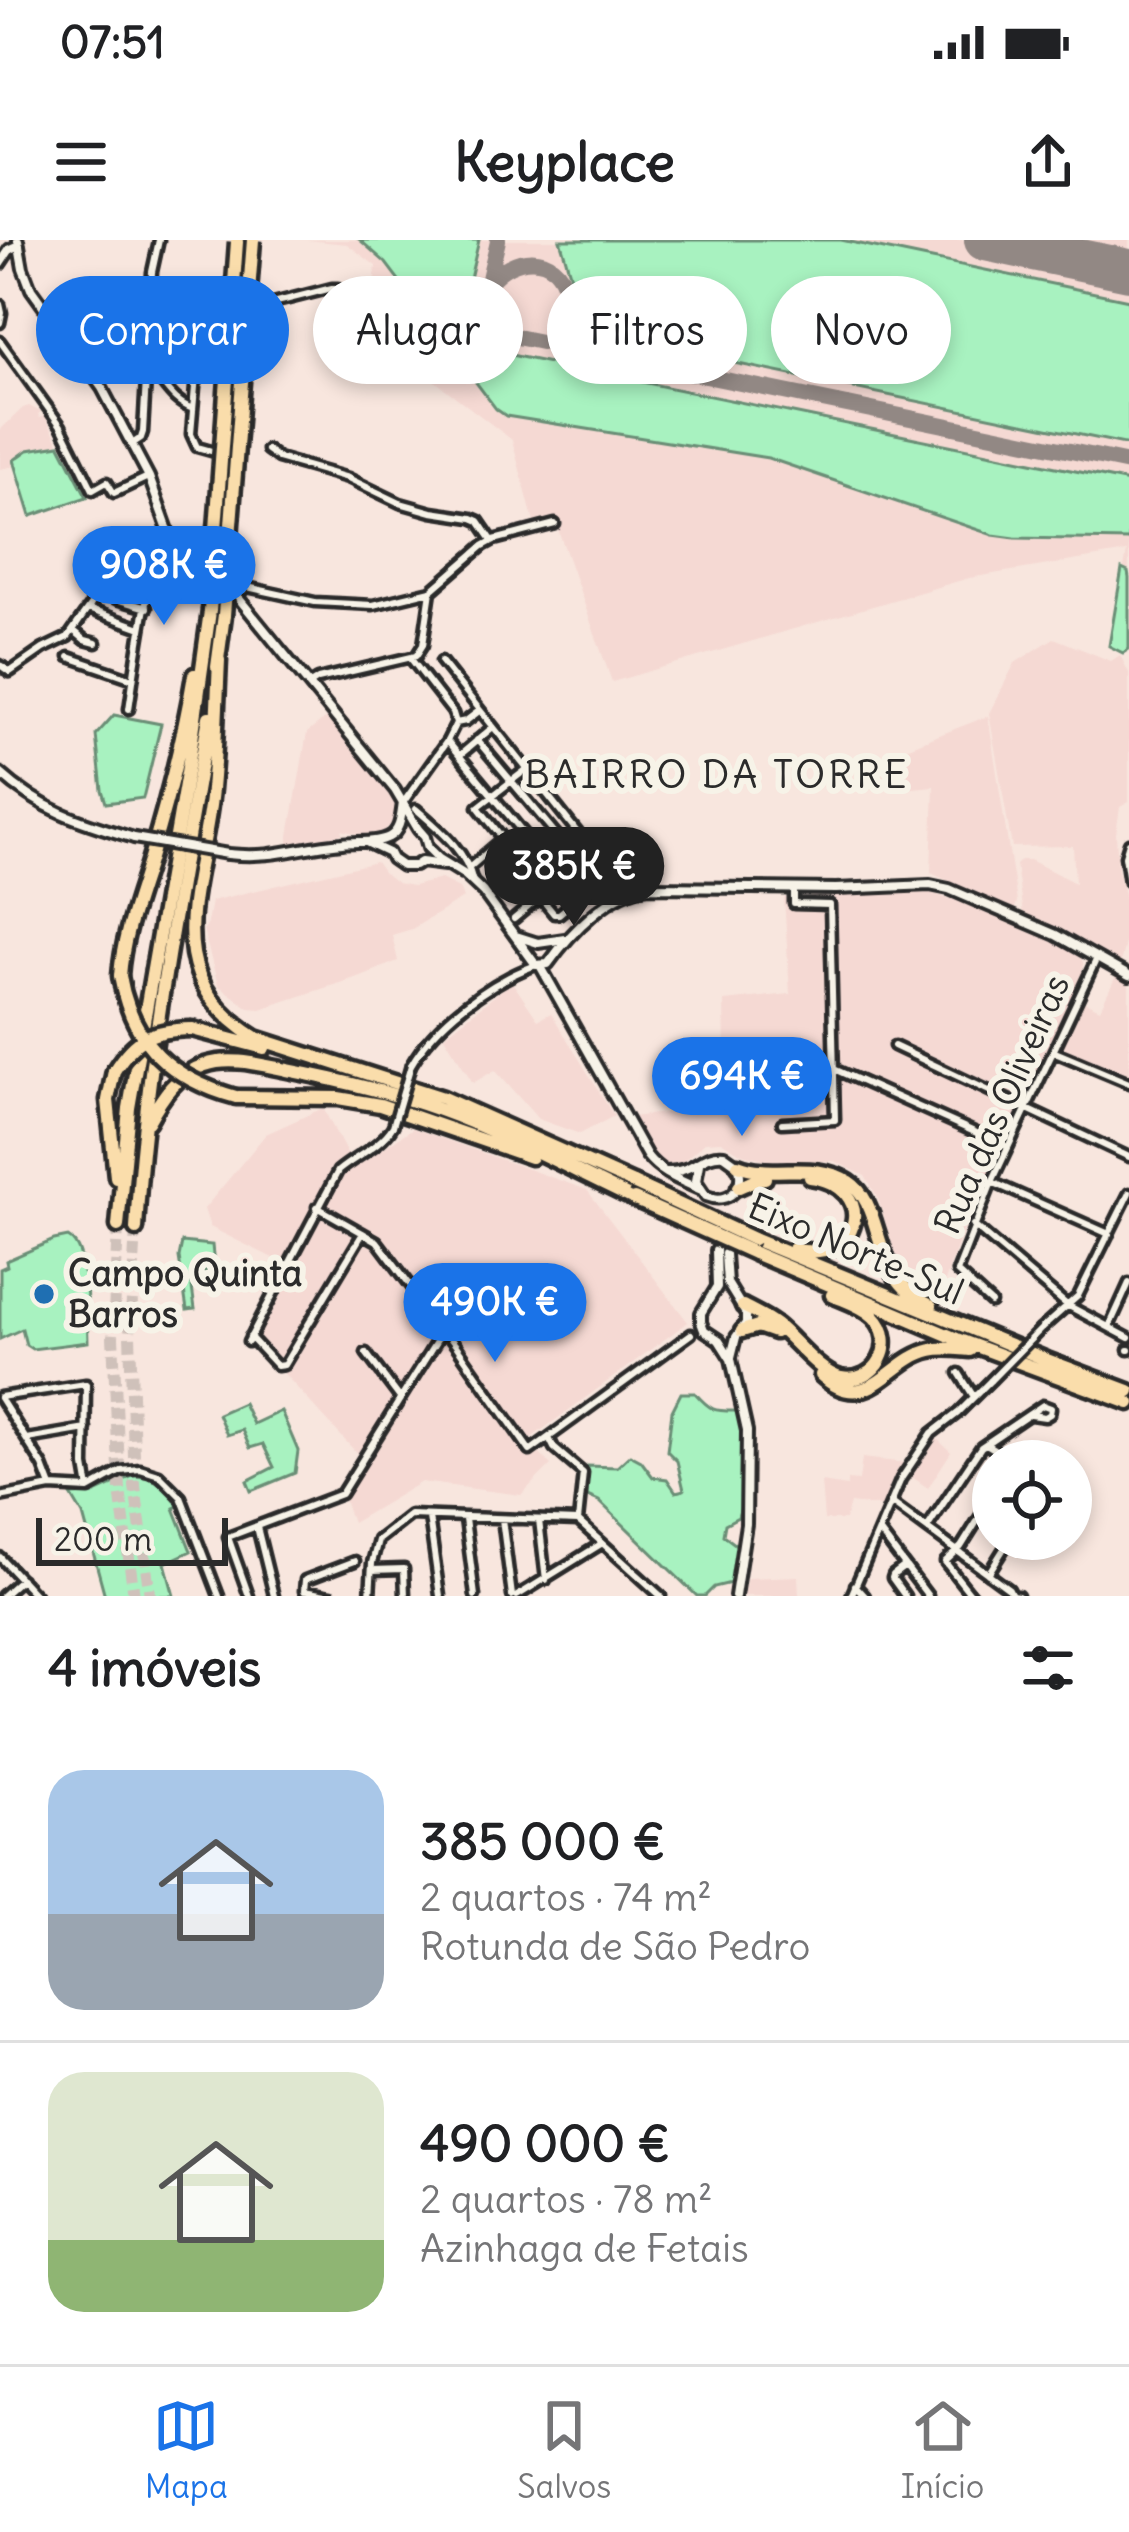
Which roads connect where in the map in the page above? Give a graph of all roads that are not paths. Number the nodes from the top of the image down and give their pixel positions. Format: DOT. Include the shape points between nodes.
graph roads {
  1 [pos="160,240"];
  2 [pos="237,240"];
  3 [pos="253,240"];
  4 [pos="18,243"];
  5 [pos="1,260"];
  6 [pos="152,276"];
  7 [pos="313,293"];
  8 [pos="36,297"];
  9 [pos="0,304"];
  10 [pos="0,323"];
  11 [pos="0,340"];
  12 [pos="98,384"];
  13 [pos="146,384"];
  14 [pos="163,384"];
  15 [pos="193,409"];
  16 [pos="132,444"];
  17 [pos="267,450"];
  18 [pos="243,457"];
  19 [pos="149,477"];
  20 [pos="555,524"];
  21 [pos="170,533"];
  22 [pos="493,541"];
  23 [pos="161,543"];
  24 [pos="431,591"];
  25 [pos="236,595"];
  26 [pos="116,599"];
  27 [pos="147,608"];
  28 [pos="88,609"];
  29 [pos="214,615"];
  30 [pos="143,629"];
  31 [pos="73,630"];
  32 [pos="97,644"];
  33 [pos="69,657"];
  34 [pos="219,659"];
  35 [pos="411,659"];
  36 [pos="441,661"];
  37 [pos="0,664"];
  38 [pos="134,680"];
  39 [pos="310,684"];
  40 [pos="129,709"];
  41 [pos="480,710"];
  42 [pos="457,724"];
  43 [pos="493,727"];
  44 [pos="477,740"];
  45 [pos="447,742"];
  46 [pos="460,755"];
  47 [pos="527,770"];
  48 [pos="0,773"];
  49 [pos="512,781"];
  50 [pos="494,795"];
  51 [pos="403,802"];
  52 [pos="416,809"];
  53 [pos="418,829"];
  54 [pos="394,833"];
  55 [pos="578,834"];
  56 [pos="503,839"];
  57 [pos="366,842"];
  58 [pos="1129,843"];
  59 [pos="566,844"];
  60 [pos="428,848"];
  61 [pos="389,853"];
  62 [pos="541,854"];
  63 [pos="421,862"];
  64 [pos="1128,862"];
  65 [pos="448,865"];
  66 [pos="578,866"];
  67 [pos="470,867"];
  68 [pos="1129,881"];
  69 [pos="473,882"];
  70 [pos="592,886"];
  71 [pos="794,889"];
  72 [pos="544,896"];
  73 [pos="514,919"];
  74 [pos="515,935"];
  75 [pos="567,938"];
  76 [pos="542,943"];
  77 [pos="1097,958"];
  78 [pos="552,959"];
  79 [pos="533,963"];
  80 [pos="1129,963"];
  81 [pos="1127,975"];
  82 [pos="552,987"];
  83 [pos="894,1046"];
  84 [pos="295,1052"];
  85 [pos="1053,1052"];
  86 [pos="835,1070"];
  87 [pos="1129,1083"];
  88 [pos="1026,1109"];
  89 [pos="782,1123"];
  90 [pos="142,1134"];
  91 [pos="1008,1148"];
  92 [pos="1129,1157"];
  93 [pos="700,1163"];
  94 [pos="738,1165"];
  95 [pos="574,1171"];
  96 [pos="664,1172"];
  97 [pos="992,1182"];
  98 [pos="734,1192"];
  99 [pos="703,1193"];
  100 [pos="1129,1193"];
  101 [pos="317,1208"];
  102 [pos="119,1209"];
  103 [pos="713,1209"];
  104 [pos="725,1209"];
  105 [pos="973,1225"];
  106 [pos="118,1226"];
  107 [pos="136,1229"];
  108 [pos="363,1233"];
  109 [pos="1109,1234"];
  110 [pos="722,1248"];
  111 [pos="754,1250"];
  112 [pos="1129,1283"];
  113 [pos="711,1298"];
  114 [pos="740,1302"];
  115 [pos="991,1303"];
  116 [pos="1066,1305"];
  117 [pos="703,1326"];
  118 [pos="962,1326"];
  119 [pos="1109,1327"];
  120 [pos="444,1329"];
  121 [pos="691,1334"];
  122 [pos="739,1334"];
  123 [pos="1129,1339"];
  124 [pos="719,1340"];
  125 [pos="985,1350"];
  126 [pos="366,1354"];
  127 [pos="731,1359"];
  128 [pos="959,1373"];
  129 [pos="1129,1390"];
  130 [pos="974,1396"];
  131 [pos="0,1398"];
  132 [pos="401,1399"];
  133 [pos="1129,1403"];
  134 [pos="1031,1414"];
  135 [pos="86,1429"];
  136 [pos="549,1438"];
  137 [pos="27,1439"];
  138 [pos="991,1440"];
  139 [pos="972,1463"];
  140 [pos="52,1486"];
  141 [pos="89,1489"];
  142 [pos="4,1494"];
  143 [pos="891,1503"];
  144 [pos="429,1517"];
  145 [pos="465,1519"];
  146 [pos="502,1519"];
  147 [pos="538,1520"];
  148 [pos="578,1522"];
  149 [pos="257,1527"];
  150 [pos="927,1528"];
  151 [pos="972,1528"];
  152 [pos="879,1532"];
  153 [pos="602,1544"];
  154 [pos="957,1550"];
  155 [pos="0,1557"];
  156 [pos="997,1560"];
  157 [pos="355,1561"];
  158 [pos="905,1566"];
  159 [pos="372,1570"];
  160 [pos="988,1574"];
  161 [pos="21,1580"];
  162 [pos="546,1580"];
  163 [pos="855,1585"];
  164 [pos="2,1596"];
  165 [pos="36,1596"];
  166 [pos="219,1596"];
  167 [pos="249,1596"];
  168 [pos="274,1596"];
  169 [pos="331,1596"];
  170 [pos="370,1596"];
  171 [pos="405,1596"];
  172 [pos="440,1596"];
  173 [pos="475,1596"];
  174 [pos="515,1596"];
  175 [pos="661,1596"];
  176 [pos="735,1596"];
  177 [pos="851,1596"];
  178 [pos="865,1596"];
  179 [pos="905,1596"];
  180 [pos="928,1596"];
  181 [pos="972,1596"];
  182 [pos="1014,1596"];
  1 -- 6 [label="street"];
  2 -- 29 [label="highway, bridge"];
  3 -- 29 [label="highway, bridge"];
  4 -- 5 [label="street"];
  4 -- 8 [label="street"];
  7 -- 15 [label="street" via="214,318 199,340"];
  9 -- 10 [label="street"];
  11 -- 19 [label="street" via="61,426 93,490 107,482 114,493"];
  12 -- 16 [label="street"];
  13 -- 16 [label="street" via="142,436"];
  14 -- 15 [label="street"];
  15 -- 18 [label="street" via="197,447"];
  16 -- 19 [label="street"];
  17 -- 22 [label="street" via="400,503 472,518"];
  19 -- 21 [label="street"];
  20 -- 22 [label="street"];
  21 -- 23 [label="street"];
  21 -- 25 [label="street"];
  22 -- 24 [label="street"];
  23 -- 27 [label="street"];
  23 -- 28 [label="street" via="117,560"];
  24 -- 25 [label="street" via="362,605 252,588"];
  24 -- 35 [label="street" via="421,651"];
  25 -- 39 [label="street"];
  26 -- 27 [label="street"];
  27 -- 30 [label="street"];
  28 -- 30 [label="street"];
  28 -- 31 [label="street"];
  29 -- 34 [label="highway"];
  29 -- 95 [label="highway, bridge" via="200,642 176,761 122,948 120,976 135,1027 191,1082 236,1097 380,1105"];
  29 -- 102 [label="highway" via="129,1108"];
  30 -- 38 [label="street"];
  31 -- 32 [label="street"];
  31 -- 37 [label="street" via="10,672"];
  33 -- 38 [label="street"];
  34 -- 84 [label="highway" via="193,960 204,990 231,1023"];
  34 -- 90 [label="highway"];
  35 -- 39 [label="street"];
  35 -- 42 [label="street"];
  36 -- 41 [label="street"];
  38 -- 40 [label="street"];
  39 -- 51 [label="street"];
  41 -- 42 [label="street"];
  41 -- 43 [label="street"];
  42 -- 45 [label="street"];
  43 -- 44 [label="street"];
  43 -- 47 [label="street"];
  44 -- 46 [label="street"];
  44 -- 49 [label="street"];
  45 -- 46 [label="street"];
  45 -- 51 [label="street"];
  46 -- 50 [label="street"];
  47 -- 49 [label="street"];
  47 -- 55 [label="street"];
  48 -- 57 [label="street, bridge" via="67,817 134,838 272,856"];
  49 -- 50 [label="street"];
  49 -- 59 [label="street"];
  50 -- 56 [label="street" via="478,807"];
  50 -- 62 [label="street"];
  51 -- 53 [label="street"];
  51 -- 54 [label="street"];
  52 -- 67 [label="street"];
  53 -- 54 [label="street"];
  53 -- 60 [label="street"];
  54 -- 57 [label="street"];
  54 -- 61 [label="street"];
  55 -- 59 [label="street"];
  55 -- 70 [label="street" via="609,872"];
  56 -- 67 [label="street"];
  56 -- 72 [label="street" via="513,851 506,865 522,887 533,879"];
  57 -- 61 [label="street"];
  58 -- 64 [label="street"];
  59 -- 66 [label="street"];
  60 -- 63 [label="street"];
  60 -- 65 [label="street"];
  61 -- 63 [label="street" via="402,866"];
  63 -- 65 [label="street"];
  64 -- 68 [label="street"];
  65 -- 69 [label="street"];
  66 -- 70 [label="street"];
  66 -- 72 [label="street"];
  67 -- 69 [label="street"];
  69 -- 74 [label="street"];
  70 -- 72 [label="street" via="559,914"];
  71 -- 75 [label="street" via="630,890"];
  71 -- 77 [label="street" via="949,889"];
  71 -- 86 [label="street" via="794,904 830,904"];
  72 -- 73 [label="street"];
  74 -- 76 [label="street"];
  74 -- 79 [label="street"];
  75 -- 76 [label="street"];
  75 -- 78 [label="street"];
  76 -- 78 [label="street"];
  76 -- 79 [label="street" via="532,947"];
  77 -- 81 [label="street"];
  77 -- 85 [label="street, Rua das Oliveiras"];
  78 -- 79 [label="street"];
  78 -- 82 [label="street"];
  79 -- 82 [label="street"];
  79 -- 101 [label="street, bridge" via="471,1001 424,1043 384,1140 338,1171"];
  80 -- 81 [label="street"];
  82 -- 96 [label="street" via="647,1156"];
  83 -- 88 [label="street"];
  84 -- 102 [label="highway, bridge" via="192,1029 151,1034 124,1054 108,1100"];
  84 -- 111 [label="highway, Eixo Norte-Sul, bridge" via="443,1098 633,1184"];
  85 -- 87 [label="street"];
  85 -- 88 [label="street, Rua das Oliveiras"];
  86 -- 89 [label="street" via="835,1120"];
  86 -- 91 [label="street"];
  88 -- 91 [label="street, Rua das Oliveiras"];
  88 -- 92 [label="street"];
  90 -- 95 [label="highway" via="170,1085 188,1072 243,1062 439,1110"];
  90 -- 107 [label="highway"];
  91 -- 97 [label="street, Rua das Oliveiras"];
  93 -- 94 [label="street" via="724,1154"];
  93 -- 96 [label="street"];
  93 -- 99 [label="street"];
  94 -- 98 [label="street"];
  94 -- 118 [label="highway" via="834,1173 856,1186 891,1271"];
  95 -- 110 [label="highway, Eixo Norte-Sul, bridge"];
  96 -- 99 [label="street"];
  97 -- 105 [label="street, Rua das Oliveiras"];
  97 -- 109 [label="street"];
  98 -- 99 [label="street" via="714,1199"];
  98 -- 104 [label="street"];
  98 -- 111 [label="highway" via="757,1179 814,1177 847,1194 855,1210 854,1227 829,1250"];
  99 -- 103 [label="street"];
  100 -- 109 [label="street"];
  101 -- 108 [label="street"];
  101 -- 108 [label="street" via="249,1339 278,1366"];
  102 -- 106 [label="highway"];
  105 -- 115 [label="street, Rua das Oliveiras" via="957,1272"];
  105 -- 116 [label="street"];
  108 -- 120 [label="street" via="377,1240"];
  109 -- 116 [label="street"];
  110 -- 111 [label="highway, Eixo Norte-Sul, bridge"];
  110 -- 113 [label="street"];
  110 -- 114 [label="street" via="727,1283"];
  111 -- 114 [label="highway" via="873,1316 886,1346 872,1372 843,1378"];
  111 -- 118 [label="highway, Eixo Norte-Sul"];
  111 -- 125 [label="highway, Eixo Norte-Sul"];
  112 -- 119 [label="street"];
  113 -- 114 [label="street"];
  113 -- 117 [label="street"];
  114 -- 122 [label="street" via="746,1323"];
  116 -- 119 [label="street"];
  116 -- 130 [label="street, bridge"];
  117 -- 121 [label="street"];
  117 -- 124 [label="street"];
  118 -- 129 [label="highway, Eixo Norte-Sul"];
  119 -- 123 [label="street"];
  120 -- 132 [label="street"];
  120 -- 136 [label="street" via="530,1451"];
  121 -- 136 [label="street"];
  122 -- 124 [label="street"];
  122 -- 125 [label="highway" via="770,1329 845,1390 880,1382 931,1350"];
  122 -- 127 [label="street"];
  124 -- 127 [label="street"];
  125 -- 133 [label="highway, Eixo Norte-Sul"];
  126 -- 132 [label="street"];
  127 -- 176 [label="street" via="747,1431"];
  128 -- 130 [label="street"];
  130 -- 143 [label="street" via="932,1433"];
  131 -- 135 [label="street" via="86,1384"];
  131 -- 137 [label="street"];
  132 -- 149 [label="street" via="341,1494"];
  134 -- 138 [label="street"];
  135 -- 137 [label="street"];
  135 -- 141 [label="street"];
  136 -- 148 [label="street" via="584,1473"];
  137 -- 140 [label="street"];
  139 -- 150 [label="street"];
  140 -- 141 [label="street"];
  140 -- 142 [label="street"];
  141 -- 166 [label="street" via="121,1471 159,1474 181,1497"];
  143 -- 150 [label="street"];
  143 -- 152 [label="street"];
  144 -- 145 [label="street"];
  144 -- 159 [label="street" via="410,1515 378,1540"];
  144 -- 172 [label="street"];
  145 -- 146 [label="street"];
  145 -- 173 [label="street"];
  146 -- 147 [label="street"];
  146 -- 174 [label="street"];
  147 -- 148 [label="street"];
  147 -- 162 [label="street"];
  148 -- 153 [label="street"];
  149 -- 167 [label="street" via="228,1537"];
  149 -- 168 [label="street"];
  150 -- 154 [label="street"];
  151 -- 154 [label="street"];
  152 -- 158 [label="street"];
  152 -- 163 [label="street"];
  153 -- 162 [label="street"];
  153 -- 175 [label="street"];
  154 -- 160 [label="street"];
  154 -- 181 [label="street" via="945,1562"];
  155 -- 161 [label="street"];
  156 -- 160 [label="street"];
  157 -- 169 [label="street" via="305,1580 304,1591"];
  158 -- 179 [label="street" via="892,1578"];
  158 -- 180 [label="street"];
  159 -- 170 [label="street"];
  159 -- 171 [label="street" via="401,1568"];
  160 -- 182 [label="street"];
  161 -- 164 [label="street"];
  161 -- 165 [label="street"];
  162 -- 174 [label="street"];
  163 -- 177 [label="street"];
  163 -- 178 [label="street"];
}
